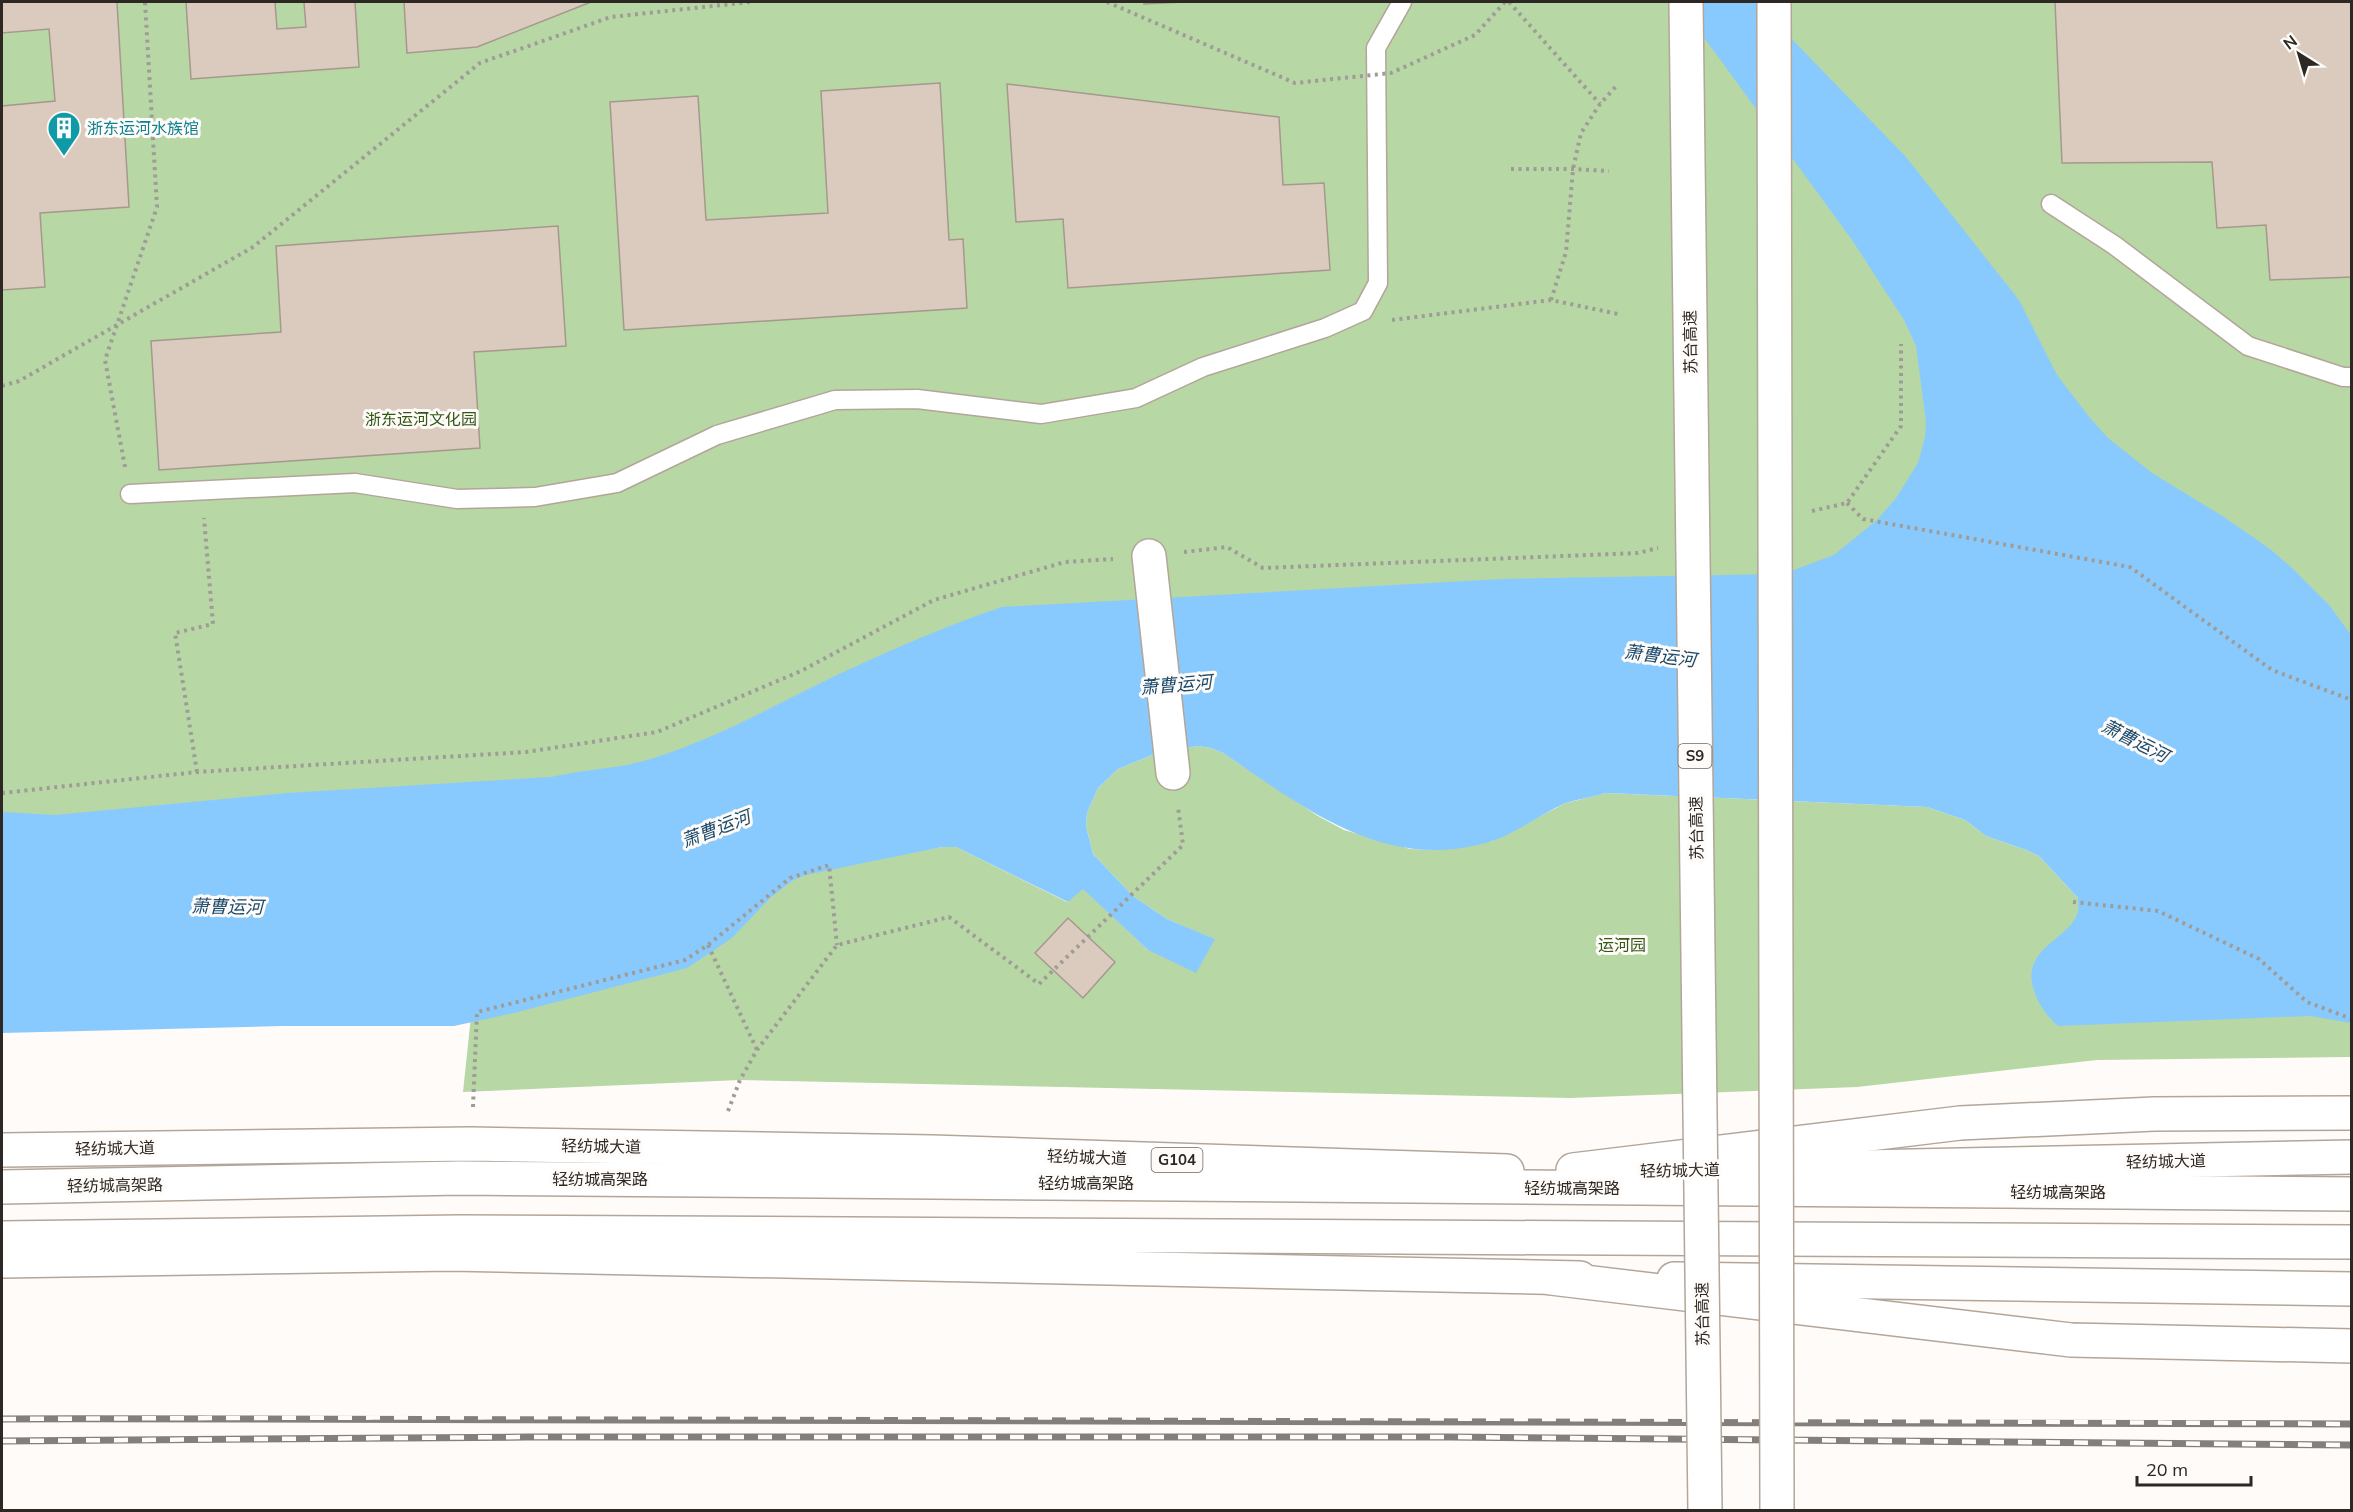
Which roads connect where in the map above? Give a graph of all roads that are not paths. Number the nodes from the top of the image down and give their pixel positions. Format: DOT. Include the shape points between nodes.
graph roads {
  1 [pos="1402,2"];
  2 [pos="1686,2"];
  3 [pos="1774,2"];
  4 [pos="2051,204"];
  5 [pos="2352,376"];
  6 [pos="130,494"];
  7 [pos="1149,556"];
  8 [pos="1173,773"];
  9 [pos="2352,1113"];
  10 [pos="2,1150"];
  11 [pos="2352,1157"];
  12 [pos="1552,1173"];
  13 [pos="2,1187"];
  14 [pos="2352,1194"];
  15 [pos="2,1238"];
  16 [pos="2352,1242"];
  17 [pos="2,1261"];
  18 [pos="1551,1278"];
  19 [pos="2352,1289"];
  20 [pos="2352,1346"];
  21 [pos="1705,1510"];
  22 [pos="1778,1510"];
  1 -- 6 [label="lane" via="1376,48 1378,283 1363,311 1325,328 1203,367 1136,398 1041,414 917,399 835,400 717,435 617,483 535,497 457,499 355,483"];
  2 -- 21 [label="main road, 苏台高速 / S9, bridge"];
  3 -- 22 [label="main road, bridge"];
  4 -- 5 [label="lane" via="2114,245 2248,345 2343,377"];
  7 -- 8 [label="main road"];
  9 -- 12 [label="main road" via="2154,1114 1960,1123"];
  10 -- 12 [label="main road, 轻纺城大道 / G104" via="471,1144 944,1152"];
  11 -- 12 [label="main road, 轻纺城大道 / G104"];
  13 -- 14 [label="main road, 轻纺城高架路, bridge" via="460,1178"];
  15 -- 16 [label="main road, bridge" via="461,1232"];
  17 -- 18 [label="main road" via="452,1254"];
  18 -- 19 [label="main road"];
  18 -- 20 [label="main road" via="2071,1340"];
}
